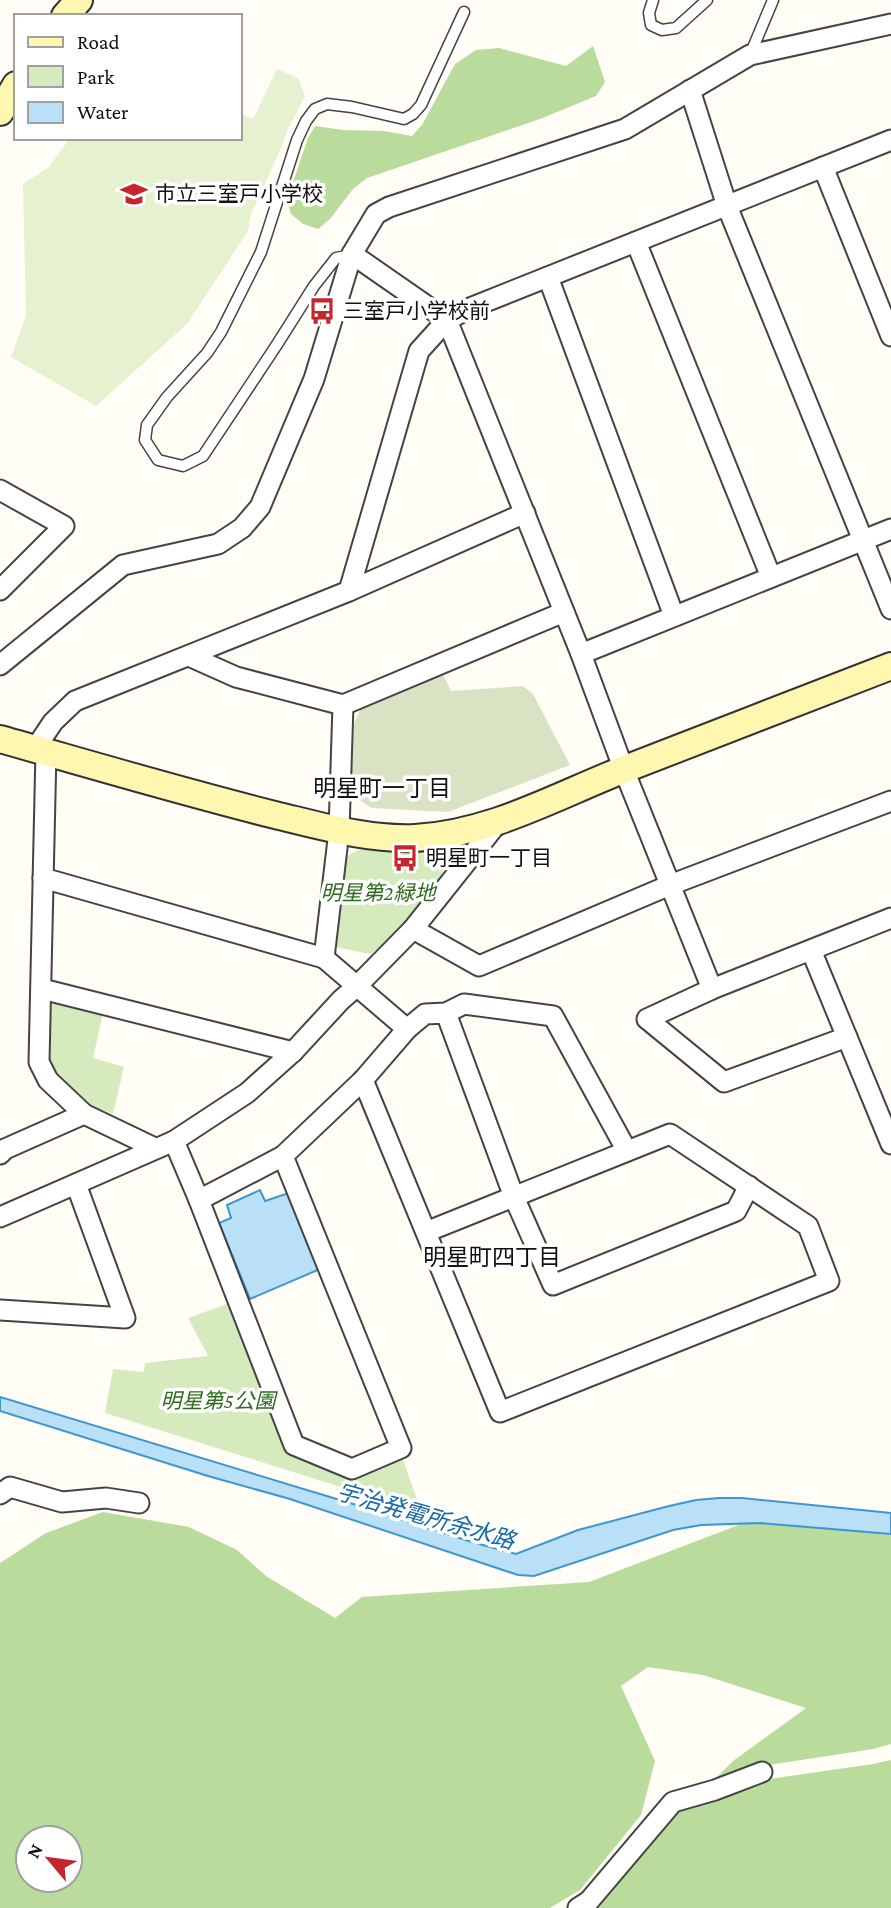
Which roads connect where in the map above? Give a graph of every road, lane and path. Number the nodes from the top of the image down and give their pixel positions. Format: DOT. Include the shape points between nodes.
graph roads {
  1 [pos="79,0"];
  2 [pos="653,0"];
  3 [pos="707,0"];
  4 [pos="773,0"];
  5 [pos="464,12"];
  6 [pos="67,14"];
  7 [pos="891,24"];
  8 [pos="750,55"];
  9 [pos="14,88"];
  10 [pos="690,90"];
  11 [pos="0,112"];
  12 [pos="891,140"];
  13 [pos="823,167"];
  14 [pos="727,206"];
  15 [pos="636,242"];
  16 [pos="352,254"];
  17 [pos="548,277"];
  18 [pos="447,320"];
  19 [pos="891,336"];
  20 [pos="0,490"];
  21 [pos="525,513"];
  22 [pos="891,529"];
  23 [pos="864,540"];
  24 [pos="771,578"];
  25 [pos="0,590"];
  26 [pos="349,591"];
  27 [pos="891,609"];
  28 [pos="564,612"];
  29 [pos="674,616"];
  30 [pos="581,654"];
  31 [pos="190,656"];
  32 [pos="0,664"];
  33 [pos="891,666"];
  34 [pos="343,705"];
  35 [pos="0,739"];
  36 [pos="41,750"];
  37 [pos="624,769"];
  38 [pos="891,801"];
  39 [pos="499,821"];
  40 [pos="339,831"];
  41 [pos="43,878"];
  42 [pos="670,885"];
  43 [pos="891,918"];
  44 [pos="413,929"];
  45 [pos="811,950"];
  46 [pos="324,958"];
  47 [pos="356,987"];
  48 [pos="42,989"];
  49 [pos="712,989"];
  50 [pos="446,1013"];
  51 [pos="407,1029"];
  52 [pos="847,1037"];
  53 [pos="293,1052"];
  54 [pos="363,1080"];
  55 [pos="84,1114"];
  56 [pos="891,1144"];
  57 [pos="164,1145"];
  58 [pos="626,1151"];
  59 [pos="0,1154"];
  60 [pos="283,1156"];
  61 [pos="76,1184"];
  62 [pos="749,1186"];
  63 [pos="514,1197"];
  64 [pos="199,1200"];
  65 [pos="0,1217"];
  66 [pos="426,1232"];
  67 [pos="0,1310"];
  68 [pos="0,1494"];
  69 [pos="139,1503"];
  70 [pos="762,1772"];
  71 [pos="578,1908"];
  1 -- 6 [label="street"];
  2 -- 3 [label="lane" via="651,25 662,30 676,28"];
  4 -- 8 [label="lane"];
  5 -- 16 [label="lane" via="413,114 404,119 327,104 315,109 306,121 261,252 221,332 147,425 145,440 158,460 183,466 203,456 314,286 336,258"];
  7 -- 8 [label="street"];
  8 -- 10 [label="street"];
  9 -- 11 [label="street"];
  10 -- 14 [label="street"];
  10 -- 16 [label="street" via="625,129 389,207 376,214"];
  12 -- 13 [label="street"];
  13 -- 14 [label="street"];
  13 -- 19 [label="street"];
  14 -- 15 [label="street"];
  14 -- 23 [label="street"];
  15 -- 17 [label="street"];
  15 -- 24 [label="street"];
  16 -- 18 [label="street"];
  16 -- 32 [label="street" via="314,379 260,507 242,528 218,544 123,565"];
  17 -- 18 [label="street"];
  17 -- 29 [label="street"];
  18 -- 21 [label="street"];
  18 -- 26 [label="street" via="419,351"];
  20 -- 25 [label="street" via="64,526"];
  21 -- 26 [label="street"];
  21 -- 28 [label="street"];
  22 -- 23 [label="street"];
  23 -- 24 [label="street"];
  23 -- 27 [label="street"];
  24 -- 29 [label="street"];
  26 -- 31 [label="street"];
  28 -- 30 [label="street"];
  28 -- 34 [label="street"];
  29 -- 30 [label="street"];
  30 -- 37 [label="street"];
  31 -- 34 [label="street" via="236,677"];
  31 -- 36 [label="street" via="75,701 53,722"];
  33 -- 37 [label="street"];
  34 -- 40 [label="street"];
  35 -- 36 [label="street"];
  36 -- 40 [label="street"];
  36 -- 41 [label="street"];
  37 -- 39 [label="street"];
  37 -- 42 [label="street"];
  38 -- 42 [label="street"];
  39 -- 40 [label="street" via="462,832 414,838"];
  39 -- 44 [label="street"];
  40 -- 46 [label="street"];
  41 -- 46 [label="street"];
  41 -- 48 [label="street"];
  42 -- 44 [label="street" via="479,966"];
  42 -- 49 [label="street"];
  43 -- 45 [label="street"];
  44 -- 47 [label="street"];
  45 -- 49 [label="street"];
  45 -- 52 [label="street"];
  46 -- 47 [label="street"];
  47 -- 51 [label="street"];
  47 -- 53 [label="street"];
  48 -- 53 [label="street"];
  48 -- 55 [label="street" via="39,1062 48,1080"];
  49 -- 52 [label="street" via="647,1019 724,1082"];
  50 -- 51 [label="street" via="425,1014"];
  50 -- 58 [label="street" via="464,1004 553,1016"];
  50 -- 63 [label="street"];
  51 -- 54 [label="street"];
  52 -- 56 [label="street"];
  53 -- 57 [label="street" via="247,1093"];
  54 -- 60 [label="street"];
  54 -- 66 [label="street"];
  55 -- 57 [label="street"];
  55 -- 59 [label="street"];
  57 -- 61 [label="street"];
  57 -- 64 [label="street"];
  58 -- 62 [label="street" via="670,1133"];
  58 -- 63 [label="street"];
  60 -- 64 [label="street"];
  60 -- 64 [label="street" via="401,1448 352,1469 294,1446"];
  61 -- 65 [label="street"];
  61 -- 67 [label="street" via="125,1318"];
  62 -- 63 [label="street" via="736,1211 553,1285"];
  62 -- 66 [label="street" via="808,1226 829,1281 500,1412"];
  63 -- 66 [label="street"];
  68 -- 69 [label="street" via="10,1487 62,1502 106,1499"];
  70 -- 71 [label="street" via="673,1802 589,1901"];
}
